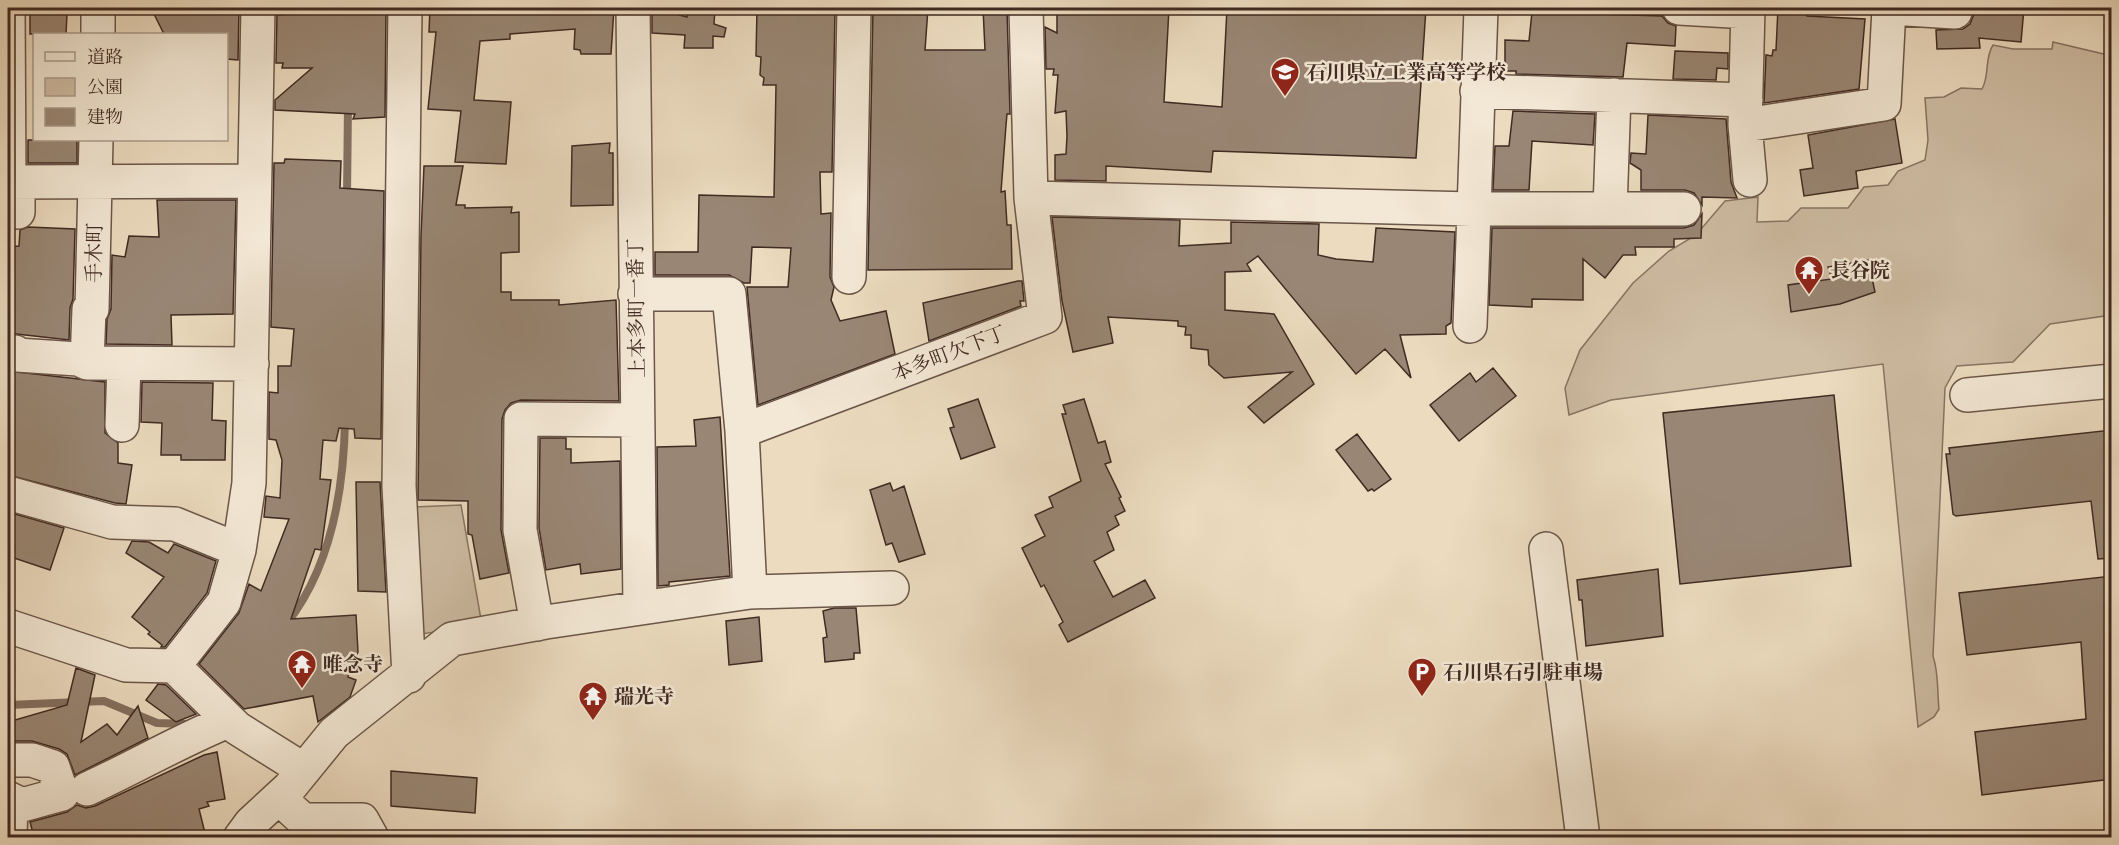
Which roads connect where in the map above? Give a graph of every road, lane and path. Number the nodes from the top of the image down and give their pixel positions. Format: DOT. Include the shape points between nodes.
graph roads {
  1 [pos="8,8"];
  2 [pos="98,8"];
  3 [pos="258,8"];
  4 [pos="405,8"];
  5 [pos="633,8"];
  6 [pos="854,8"];
  7 [pos="1026,8"];
  8 [pos="1481,8"];
  9 [pos="1680,8"];
  10 [pos="1889,8"];
  11 [pos="1956,8"];
  12 [pos="1748,10"];
  13 [pos="98,33"];
  14 [pos="1477,91"];
  15 [pos="1614,95"];
  16 [pos="1745,112"];
  17 [pos="96,141"];
  18 [pos="1750,180"];
  19 [pos="253,181"];
  20 [pos="95,182"];
  21 [pos="13,189"];
  22 [pos="1031,198"];
  23 [pos="1472,209"];
  24 [pos="1610,209"];
  25 [pos="1684,209"];
  26 [pos="849,277"];
  27 [pos="635,294"];
  28 [pos="1470,326"];
  29 [pos="8,351"];
  30 [pos="87,363"];
  31 [pos="124,364"];
  32 [pos="252,364"];
  33 [pos="2112,381"];
  34 [pos="1967,395"];
  35 [pos="637,420"];
  36 [pos="122,425"];
  37 [pos="742,431"];
  38 [pos="8,493"];
  39 [pos="1546,549"];
  40 [pos="239,550"];
  41 [pos="891,588"];
  42 [pos="750,592"];
  43 [pos="640,608"];
  44 [pos="537,624"];
  45 [pos="8,626"];
  46 [pos="174,666"];
  47 [pos="409,676"];
  48 [pos="228,721"];
  49 [pos="8,760"];
  50 [pos="304,771"];
  51 [pos="74,791"];
  52 [pos="279,798"];
  53 [pos="9,799"];
  54 [pos="10,837"];
  55 [pos="240,837"];
  56 [pos="372,837"];
  57 [pos="1583,837"];
  1 -- 21 [label="street"];
  2 -- 13 [label="street"];
  3 -- 19 [label="street"];
  4 -- 47 [label="street" via="399,486"];
  5 -- 27 [label="street, 上本多町一番丁"];
  6 -- 26 [label="street"];
  7 -- 22 [label="street"];
  8 -- 14 [label="street"];
  9 -- 12 [label="street"];
  10 -- 11 [label="street" via="1955,12"];
  10 -- 16 [label="street" via="1884,104"];
  12 -- 16 [label="street"];
  14 -- 15 [label="street"];
  14 -- 23 [label="street"];
  15 -- 16 [label="street"];
  15 -- 24 [label="street"];
  16 -- 18 [label="street"];
  17 -- 20 [label="street, 手木町"];
  19 -- 20 [label="street"];
  19 -- 32 [label="street"];
  20 -- 21 [label="street"];
  20 -- 30 [label="street, 手木町" via="93,309 89,309"];
  22 -- 23 [label="street"];
  22 -- 37 [label="street, 本多町欠下丁" via="1045,317"];
  23 -- 24 [label="street"];
  23 -- 28 [label="street"];
  24 -- 25 [label="street"];
  27 -- 35 [label="street, 上本多町一番丁"];
  27 -- 37 [label="street" via="729,294"];
  29 -- 30 [label="street" via="17,355 78,358"];
  30 -- 31 [label="street"];
  31 -- 32 [label="street"];
  31 -- 36 [label="street"];
  32 -- 40 [label="street" via="249,483"];
  33 -- 34 [label="street"];
  35 -- 43 [label="street, 上本多町一番丁"];
  35 -- 44 [label="street" via="521,419 520,530"];
  37 -- 42 [label="street"];
  38 -- 40 [label="street" via="112,522 175,524"];
  39 -- 57 [label="street"];
  40 -- 46 [label="street" via="224,602"];
  41 -- 42 [label="street"];
  42 -- 43 [label="street"];
  43 -- 44 [label="street"];
  44 -- 47 [label="street" via="453,639"];
  45 -- 46 [label="street" via="126,665"];
  46 -- 48 [label="street"];
  47 -- 50 [label="street" via="334,733"];
  48 -- 50 [label="street"];
  48 -- 51 [label="street" via="177,742 140,765"];
  49 -- 51 [label="street" via="32,760 53,768"];
  50 -- 52 [label="street"];
  51 -- 53 [label="street" via="22,805"];
  52 -- 55 [label="street"];
  52 -- 56 [label="street" via="303,820 362,820"];
  53 -- 54 [label="street"];
}
